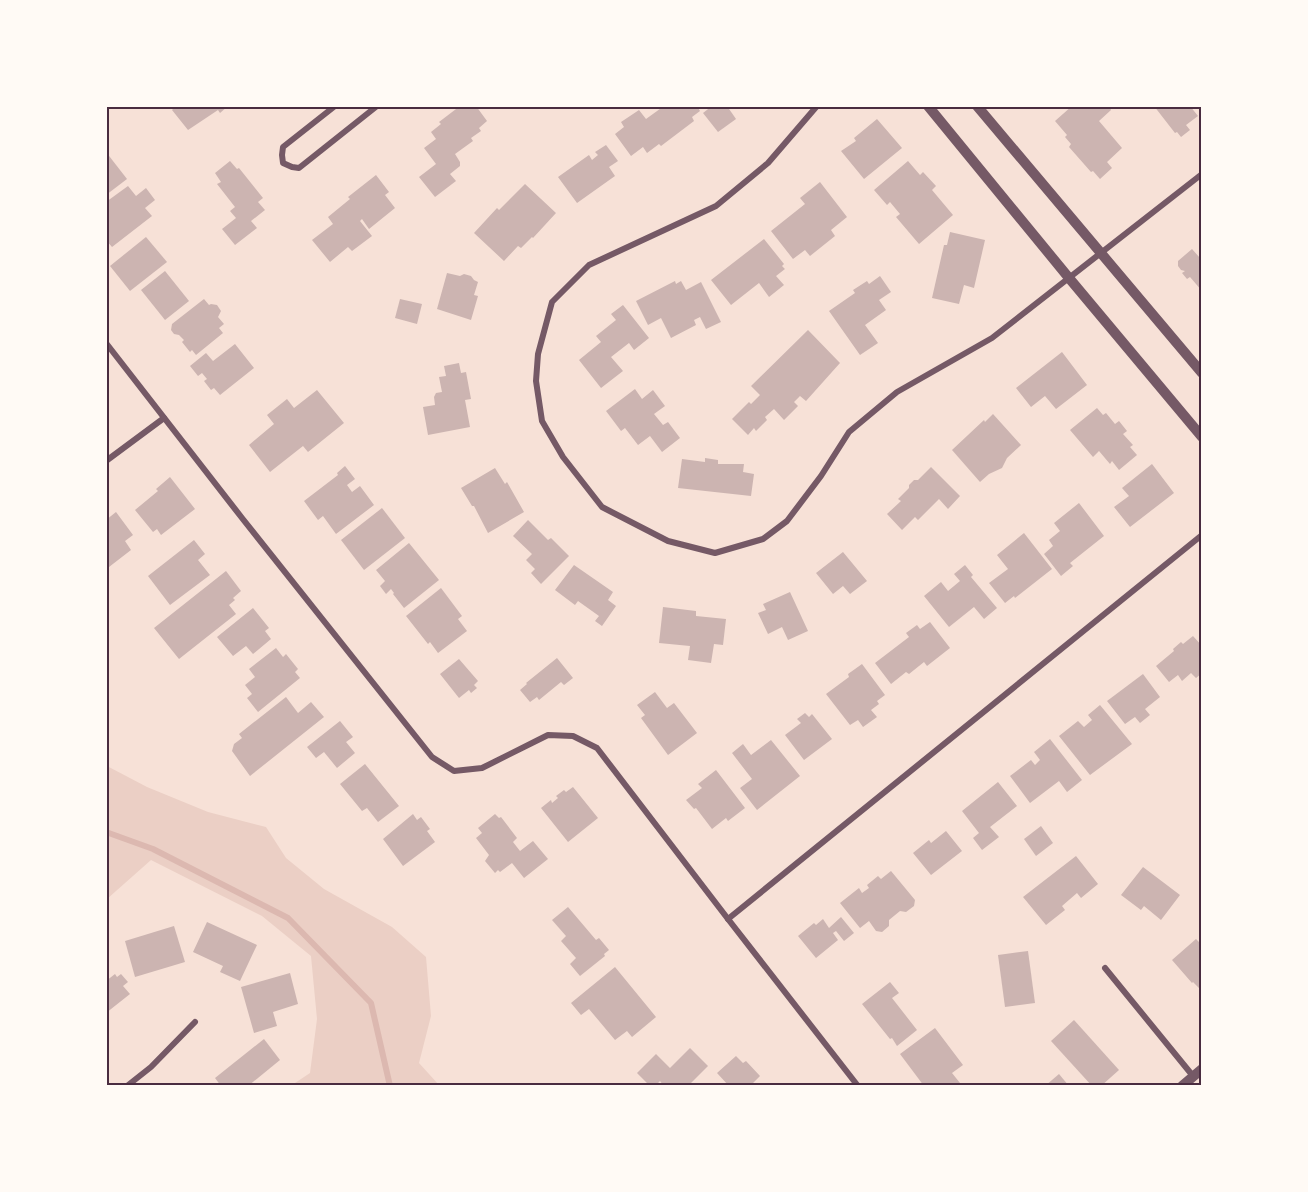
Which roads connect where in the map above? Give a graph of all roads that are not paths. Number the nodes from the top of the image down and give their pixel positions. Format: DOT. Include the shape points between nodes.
graph roads {
  1 [pos="335,106"];
  2 [pos="377,106"];
  3 [pos="817,106"];
  4 [pos="928,106"];
  5 [pos="977,106"];
  6 [pos="1202,174"];
  7 [pos="1100,254"];
  8 [pos="1069,278"];
  9 [pos="106,343"];
  10 [pos="1202,373"];
  11 [pos="164,418"];
  12 [pos="1202,437"];
  13 [pos="106,461"];
  14 [pos="1202,535"];
  15 [pos="728,919"];
  16 [pos="1105,968"];
  17 [pos="195,1022"];
  18 [pos="1197,1072"];
  19 [pos="127,1086"];
  20 [pos="858,1086"];
  21 [pos="1182,1086"];
  1 -- 2 [label="street" via="283,147 283,163 299,168"];
  3 -- 8 [label="street" via="768,164 716,206 589,265 552,302 538,354 536,381 542,421 563,457 602,507 668,541 715,553 763,539 788,521 849,432 897,392 992,338"];
  4 -- 8 [label="street"];
  5 -- 7 [label="street"];
  6 -- 7 [label="street"];
  7 -- 8 [label="street"];
  7 -- 10 [label="street"];
  8 -- 12 [label="street"];
  9 -- 11 [label="street"];
  11 -- 13 [label="street"];
  11 -- 15 [label="street" via="432,757 454,771 482,768 548,735 573,736 597,748"];
  14 -- 15 [label="street"];
  15 -- 20 [label="street"];
  16 -- 18 [label="street"];
  17 -- 19 [label="street"];
  18 -- 21 [label="street"];
}
